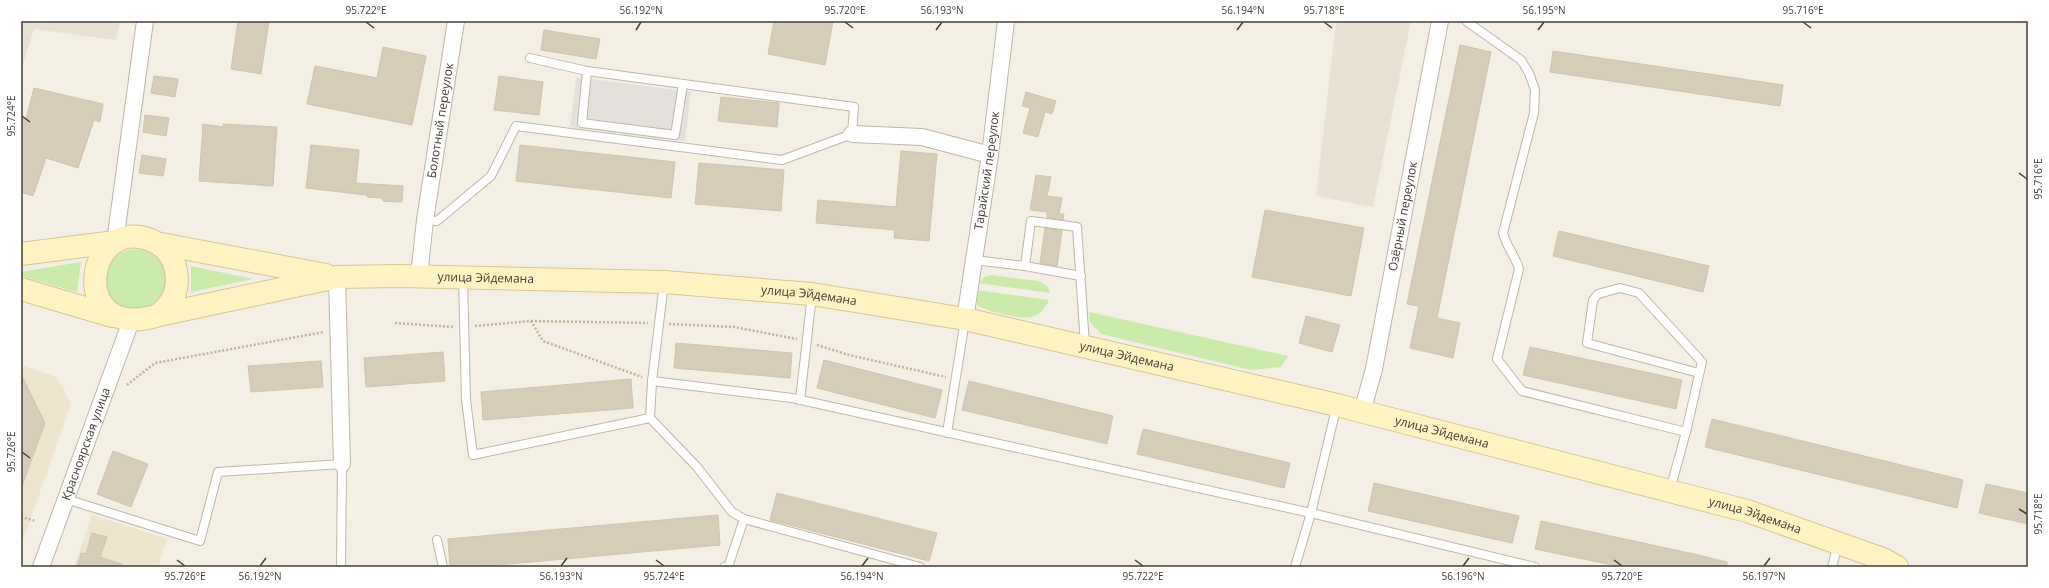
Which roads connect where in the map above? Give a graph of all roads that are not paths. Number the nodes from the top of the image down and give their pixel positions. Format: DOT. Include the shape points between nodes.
graph roads {
  1 [pos="145,21"];
  2 [pos="456,21"];
  3 [pos="1006,21"];
  4 [pos="1440,21"];
  5 [pos="1466,21"];
  6 [pos="530,58"];
  7 [pos="587,71"];
  8 [pos="683,84"];
  9 [pos="852,134"];
  10 [pos="990,155"];
  11 [pos="425,220"];
  12 [pos="115,242"];
  13 [pos="161,244"];
  14 [pos="21,254"];
  15 [pos="974,260"];
  16 [pos="1025,266"];
  17 [pos="419,276"];
  18 [pos="1081,276"];
  19 [pos="337,277"];
  20 [pos="463,277"];
  21 [pos="664,282"];
  22 [pos="21,289"];
  23 [pos="812,294"];
  24 [pos="159,315"];
  25 [pos="122,318"];
  26 [pos="965,319"];
  27 [pos="1085,346"];
  28 [pos="1699,374"];
  29 [pos="652,381"];
  30 [pos="800,400"];
  31 [pos="1337,405"];
  32 [pos="1362,412"];
  33 [pos="650,418"];
  34 [pos="1686,432"];
  35 [pos="947,433"];
  36 [pos="342,464"];
  37 [pos="1669,491"];
  38 [pos="66,498"];
  39 [pos="1311,513"];
  40 [pos="744,519"];
  41 [pos="436,540"];
  42 [pos="1838,543"];
  43 [pos="41,567"];
  44 [pos="341,567"];
  45 [pos="443,567"];
  46 [pos="724,567"];
  47 [pos="920,567"];
  48 [pos="1295,567"];
  49 [pos="1535,567"];
  50 [pos="1832,567"];
  51 [pos="1897,567"];
  1 -- 12 [label="street"];
  2 -- 11 [label="street, Болотный переулок"];
  3 -- 10 [label="street, Тарайский переулок"];
  4 -- 32 [label="street, Озёрный переулок" via="1374,369"];
  5 -- 34 [label="lane" via="1521,60 1535,90 1534,113 1503,233 1507,247 1516,258 1519,269 1497,359 1522,391"];
  6 -- 7 [label="lane"];
  7 -- 8 [label="lane"];
  7 -- 8 [label="lane" via="582,123 675,135"];
  8 -- 9 [label="lane" via="854,107"];
  9 -- 10 [label="street" via="922,137"];
  9 -- 11 [label="lane" via="782,160 516,126 491,176 437,221"];
  10 -- 15 [label="street, Тарайский переулок"];
  11 -- 17 [label="street, Болотный переулок"];
  12 -- 13 [label="main road" via="138,237"];
  12 -- 14 [label="main road"];
  12 -- 25 [label="main road" via="101,255 94,274 95,289 103,304"];
  13 -- 19 [label="main road"];
  13 -- 24 [label="main road" via="173,259 178,278 173,298"];
  15 -- 16 [label="lane"];
  15 -- 26 [label="street, Тарайский переулок"];
  16 -- 18 [label="lane"];
  16 -- 18 [label="lane" via="1031,221 1077,227"];
  17 -- 19 [label="main road, улица Эйдемана"];
  17 -- 20 [label="main road, улица Эйдемана"];
  18 -- 27 [label="lane"];
  19 -- 24 [label="main road"];
  19 -- 36 [label="street"];
  20 -- 21 [label="main road, улица Эйдемана"];
  20 -- 33 [label="lane" via="466,400 473,454"];
  21 -- 23 [label="main road, улица Эйдемана"];
  21 -- 29 [label="lane"];
  22 -- 25 [label="main road"];
  23 -- 26 [label="main road, улица Эйдемана"];
  23 -- 30 [label="lane"];
  24 -- 25 [label="main road" via="144,320"];
  25 -- 38 [label="street, Красноярская улица"];
  26 -- 27 [label="main road, улица Эйдемана"];
  26 -- 35 [label="lane"];
  27 -- 31 [label="main road, улица Эйдемана"];
  28 -- 28 [label="lane" via="1702,362 1639,293 1620,288 1598,294 1593,300 1587,343"];
  28 -- 34 [label="lane"];
  29 -- 30 [label="lane"];
  29 -- 33 [label="lane"];
  30 -- 35 [label="lane"];
  31 -- 32 [label="main road, улица Эйдемана"];
  31 -- 39 [label="lane"];
  32 -- 37 [label="main road, улица Эйдемана"];
  33 -- 40 [label="lane" via="697,467 732,512"];
  34 -- 37 [label="lane"];
  35 -- 39 [label="lane"];
  36 -- 38 [label="lane" via="218,472 200,541"];
  36 -- 44 [label="lane"];
  37 -- 42 [label="main road, улица Эйдемана" via="1746,511"];
  38 -- 43 [label="street, Красноярская улица"];
  39 -- 48 [label="lane"];
  39 -- 49 [label="lane"];
  40 -- 46 [label="lane" via="728,567"];
  40 -- 47 [label="lane"];
  41 -- 45 [label="lane"];
  42 -- 50 [label="lane"];
  42 -- 51 [label="main road, улица Эйдемана"];
}
